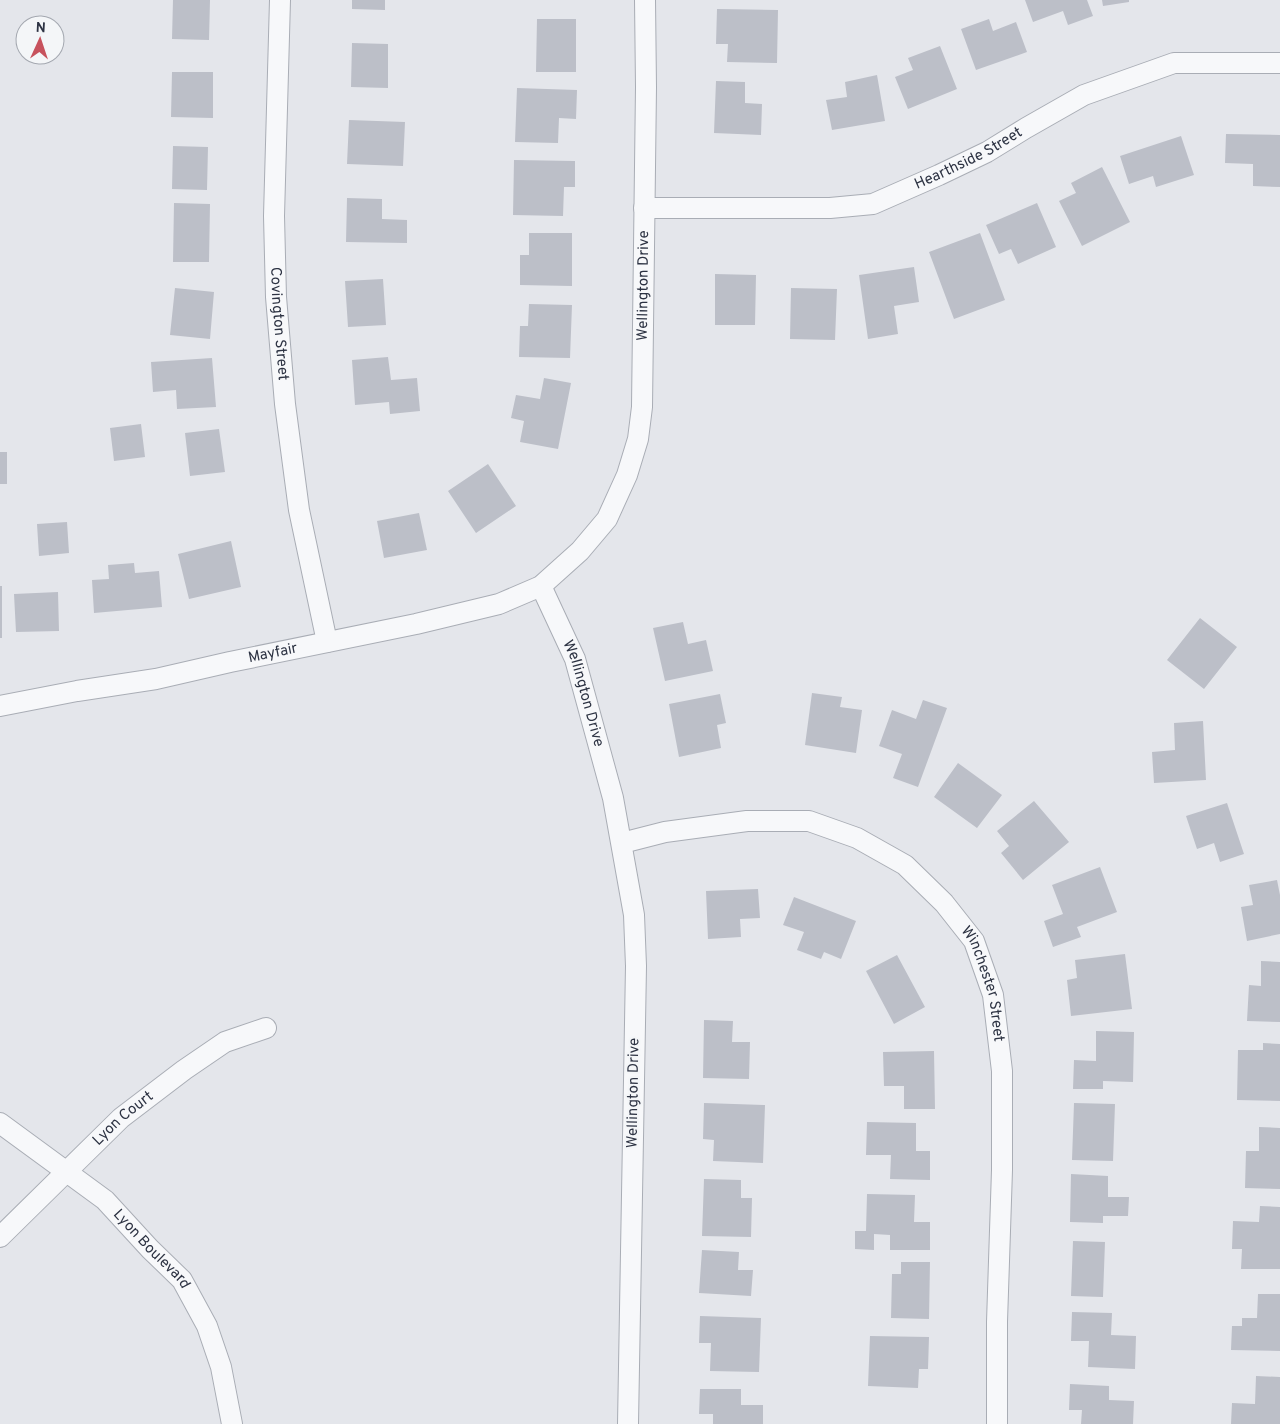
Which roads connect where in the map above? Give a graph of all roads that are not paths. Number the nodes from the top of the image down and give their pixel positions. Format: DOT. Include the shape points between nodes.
graph roads {
  1 [pos="280,0"];
  2 [pos="645,0"];
  3 [pos="1280,63"];
  4 [pos="644,208"];
  5 [pos="541,586"];
  6 [pos="327,642"];
  7 [pos="0,706"];
  8 [pos="622,843"];
  9 [pos="266,1028"];
  10 [pos="0,1123"];
  11 [pos="66,1171"];
  12 [pos="0,1237"];
  13 [pos="232,1424"];
  14 [pos="628,1424"];
  15 [pos="997,1424"];
  1 -- 6 [label="street, Covington Street" via="274,216 276,297 285,404 299,510"];
  2 -- 4 [label="street, Wellington Drive"];
  3 -- 4 [label="street, Hearthside Street" via="1174,63 1084,95 987,152 873,204 830,208"];
  4 -- 5 [label="street, Wellington Drive" via="642,407 638,439 627,475 607,519 580,551"];
  5 -- 6 [label="street, Mayfair" via="498,604"];
  5 -- 8 [label="street, Wellington Drive" via="576,659"];
  6 -- 7 [label="street, Mayfair" via="156,679"];
  8 -- 14 [label="street, Wellington Drive" via="634,915 636,966"];
  8 -- 15 [label="street, Winchester Street" via="665,832 747,821 809,821 857,838 904,865 944,903 974,941 993,995 1002,1071"];
  9 -- 11 [label="street, Lyon Court" via="225,1042 184,1070 120,1118"];
  10 -- 11 [label="street, Lyon Boulevard"];
  11 -- 12 [label="street, Lyon Court"];
  11 -- 13 [label="street, Lyon Boulevard" via="105,1200 182,1280 207,1326 221,1367"];
}
